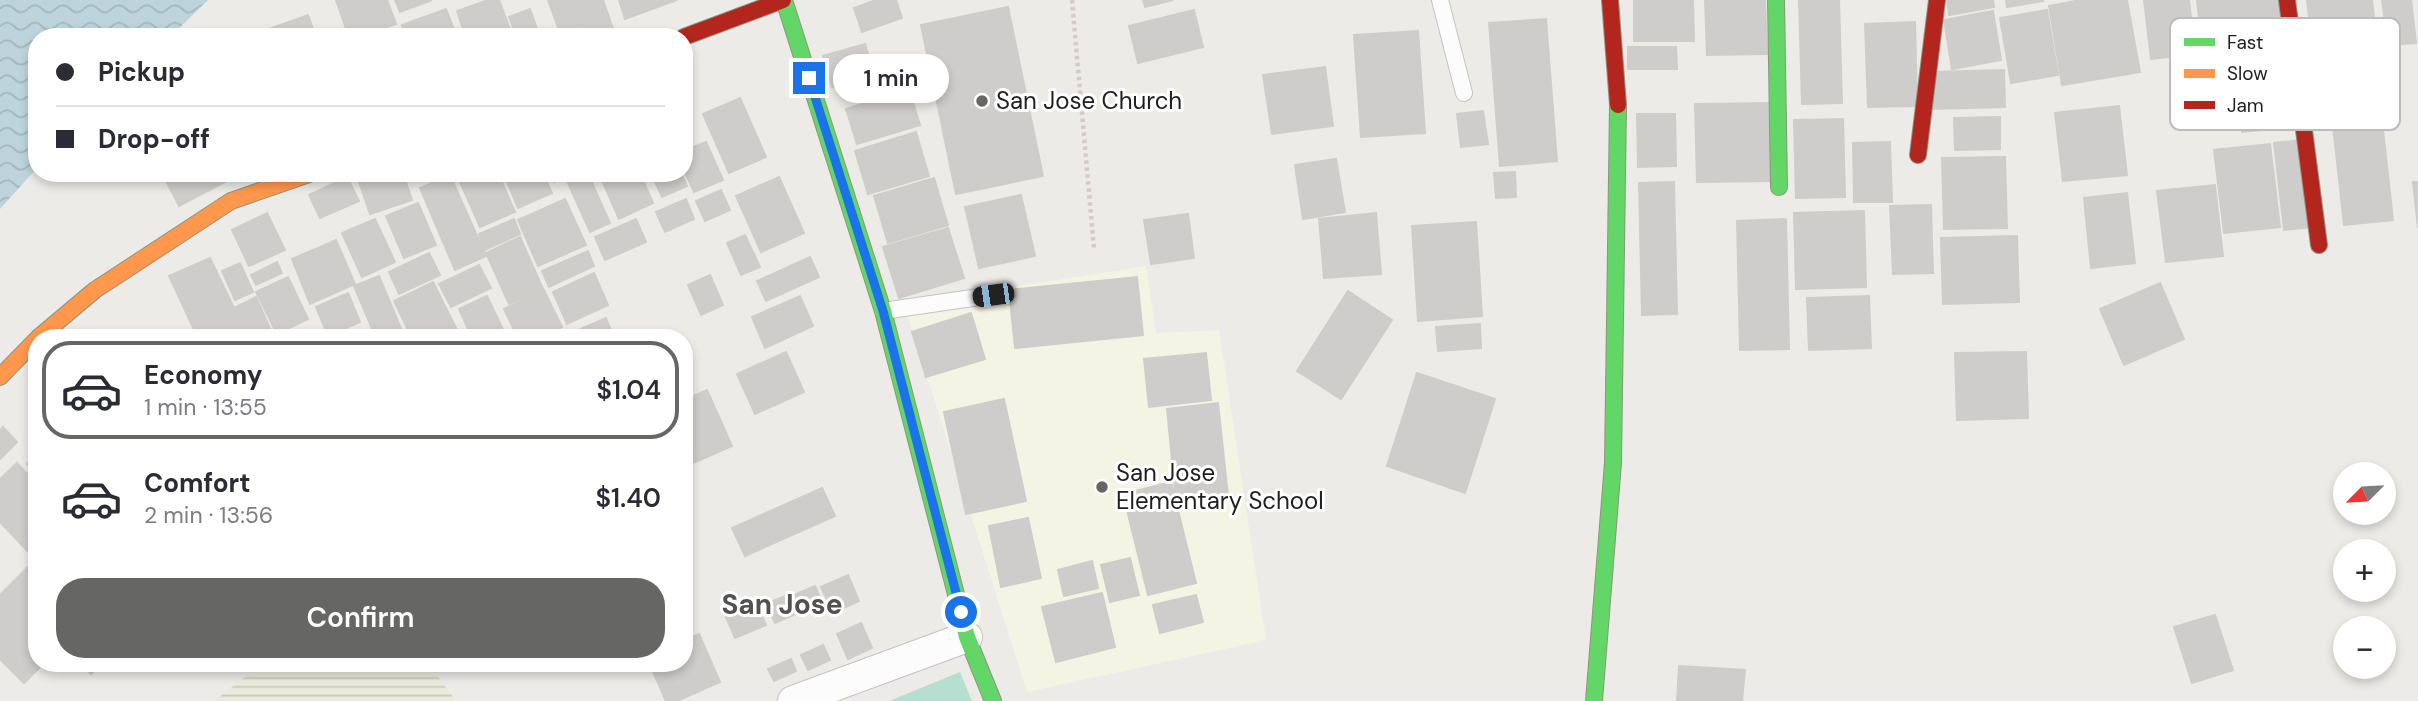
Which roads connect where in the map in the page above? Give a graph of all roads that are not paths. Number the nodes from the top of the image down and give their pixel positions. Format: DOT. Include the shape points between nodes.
graph roads {
  1 [pos="784,0"];
  2 [pos="1440,0"];
  3 [pos="1610,0"];
  4 [pos="1776,0"];
  5 [pos="1937,0"];
  6 [pos="2287,0"];
  7 [pos="2289,18"];
  8 [pos="693,34"];
  9 [pos="1464,93"];
  10 [pos="2304,130"];
  11 [pos="1918,155"];
  12 [pos="286,182"];
  13 [pos="1779,187"];
  14 [pos="2319,245"];
  15 [pos="993,295"];
  16 [pos="883,311"];
  17 [pos="48,329"];
  18 [pos="28,347"];
  19 [pos="0,377"];
  20 [pos="967,637"];
  21 [pos="793,701"];
  22 [pos="993,701"];
  23 [pos="1594,701"];
  1 -- 8 [label="street"];
  1 -- 16 [label="street"];
  2 -- 9 [label="lane"];
  3 -- 23 [label="street" via="1619,123 1613,463"];
  4 -- 13 [label="street"];
  5 -- 11 [label="street"];
  6 -- 7 [label="street"];
  10 -- 14 [label="street"];
  12 -- 17 [label="street" via="231,201 95,290"];
  15 -- 16 [label="lane"];
  16 -- 20 [label="street"];
  18 -- 19 [label="street"];
  20 -- 21 [label="street"];
  20 -- 22 [label="street"];
}
